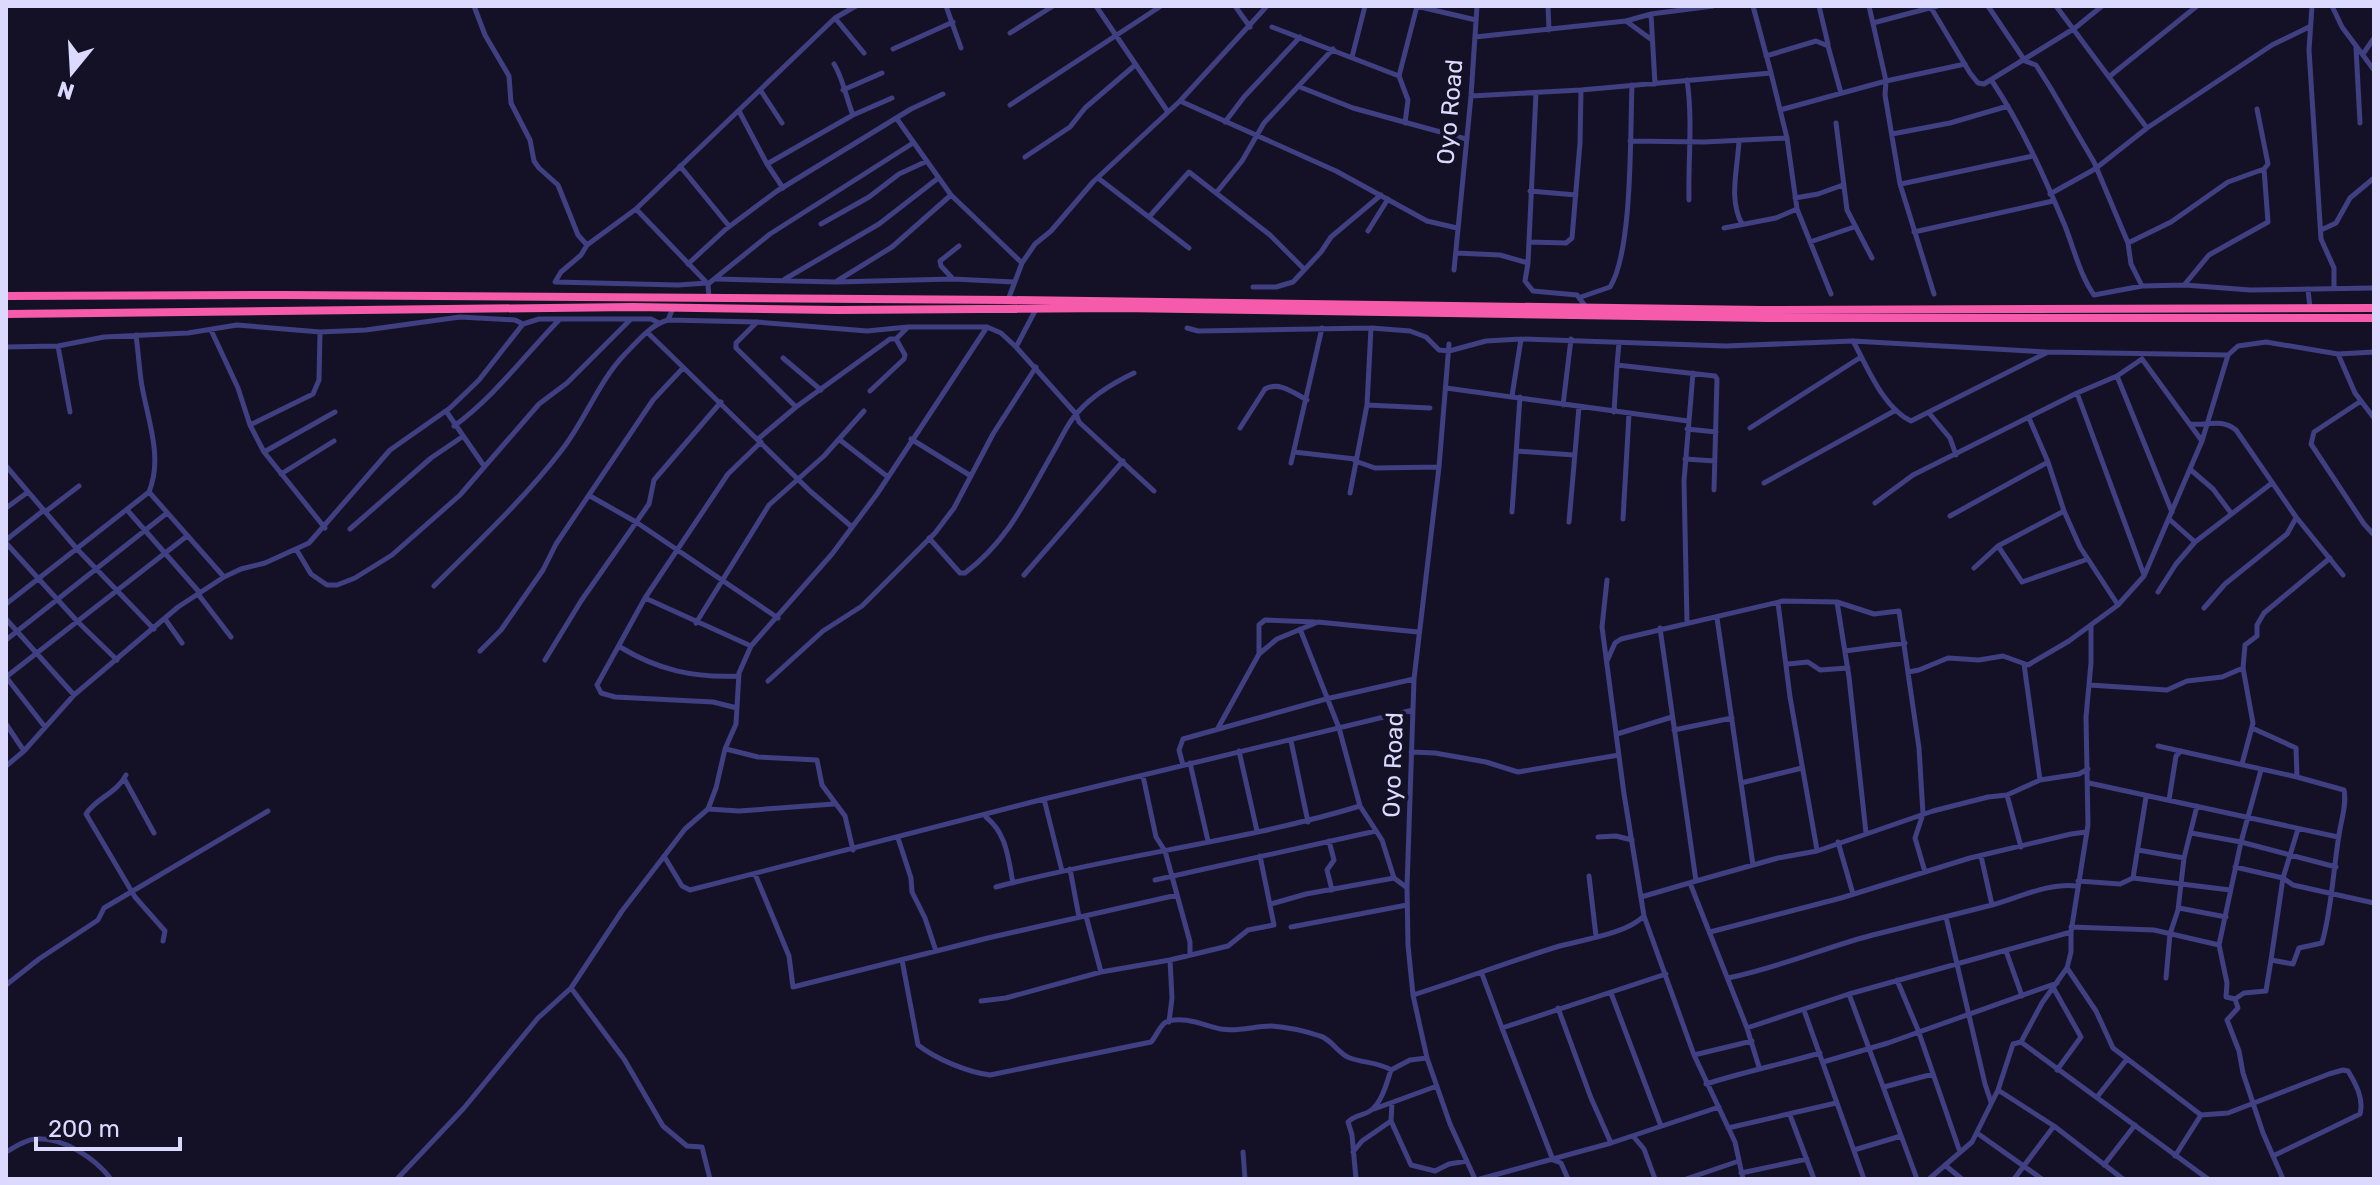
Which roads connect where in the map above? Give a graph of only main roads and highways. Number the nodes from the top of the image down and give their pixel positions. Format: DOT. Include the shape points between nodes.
graph roads {
  1 [pos="6,296"];
  2 [pos="1120,305"];
  3 [pos="2374,308"];
  4 [pos="6,314"];
  5 [pos="2374,318"];
  1 -- 2 [label="highway" via="1008,300"];
  2 -- 3 [label="highway"];
  2 -- 4 [label="highway"];
  2 -- 5 [label="highway" via="1767,318"];
}
